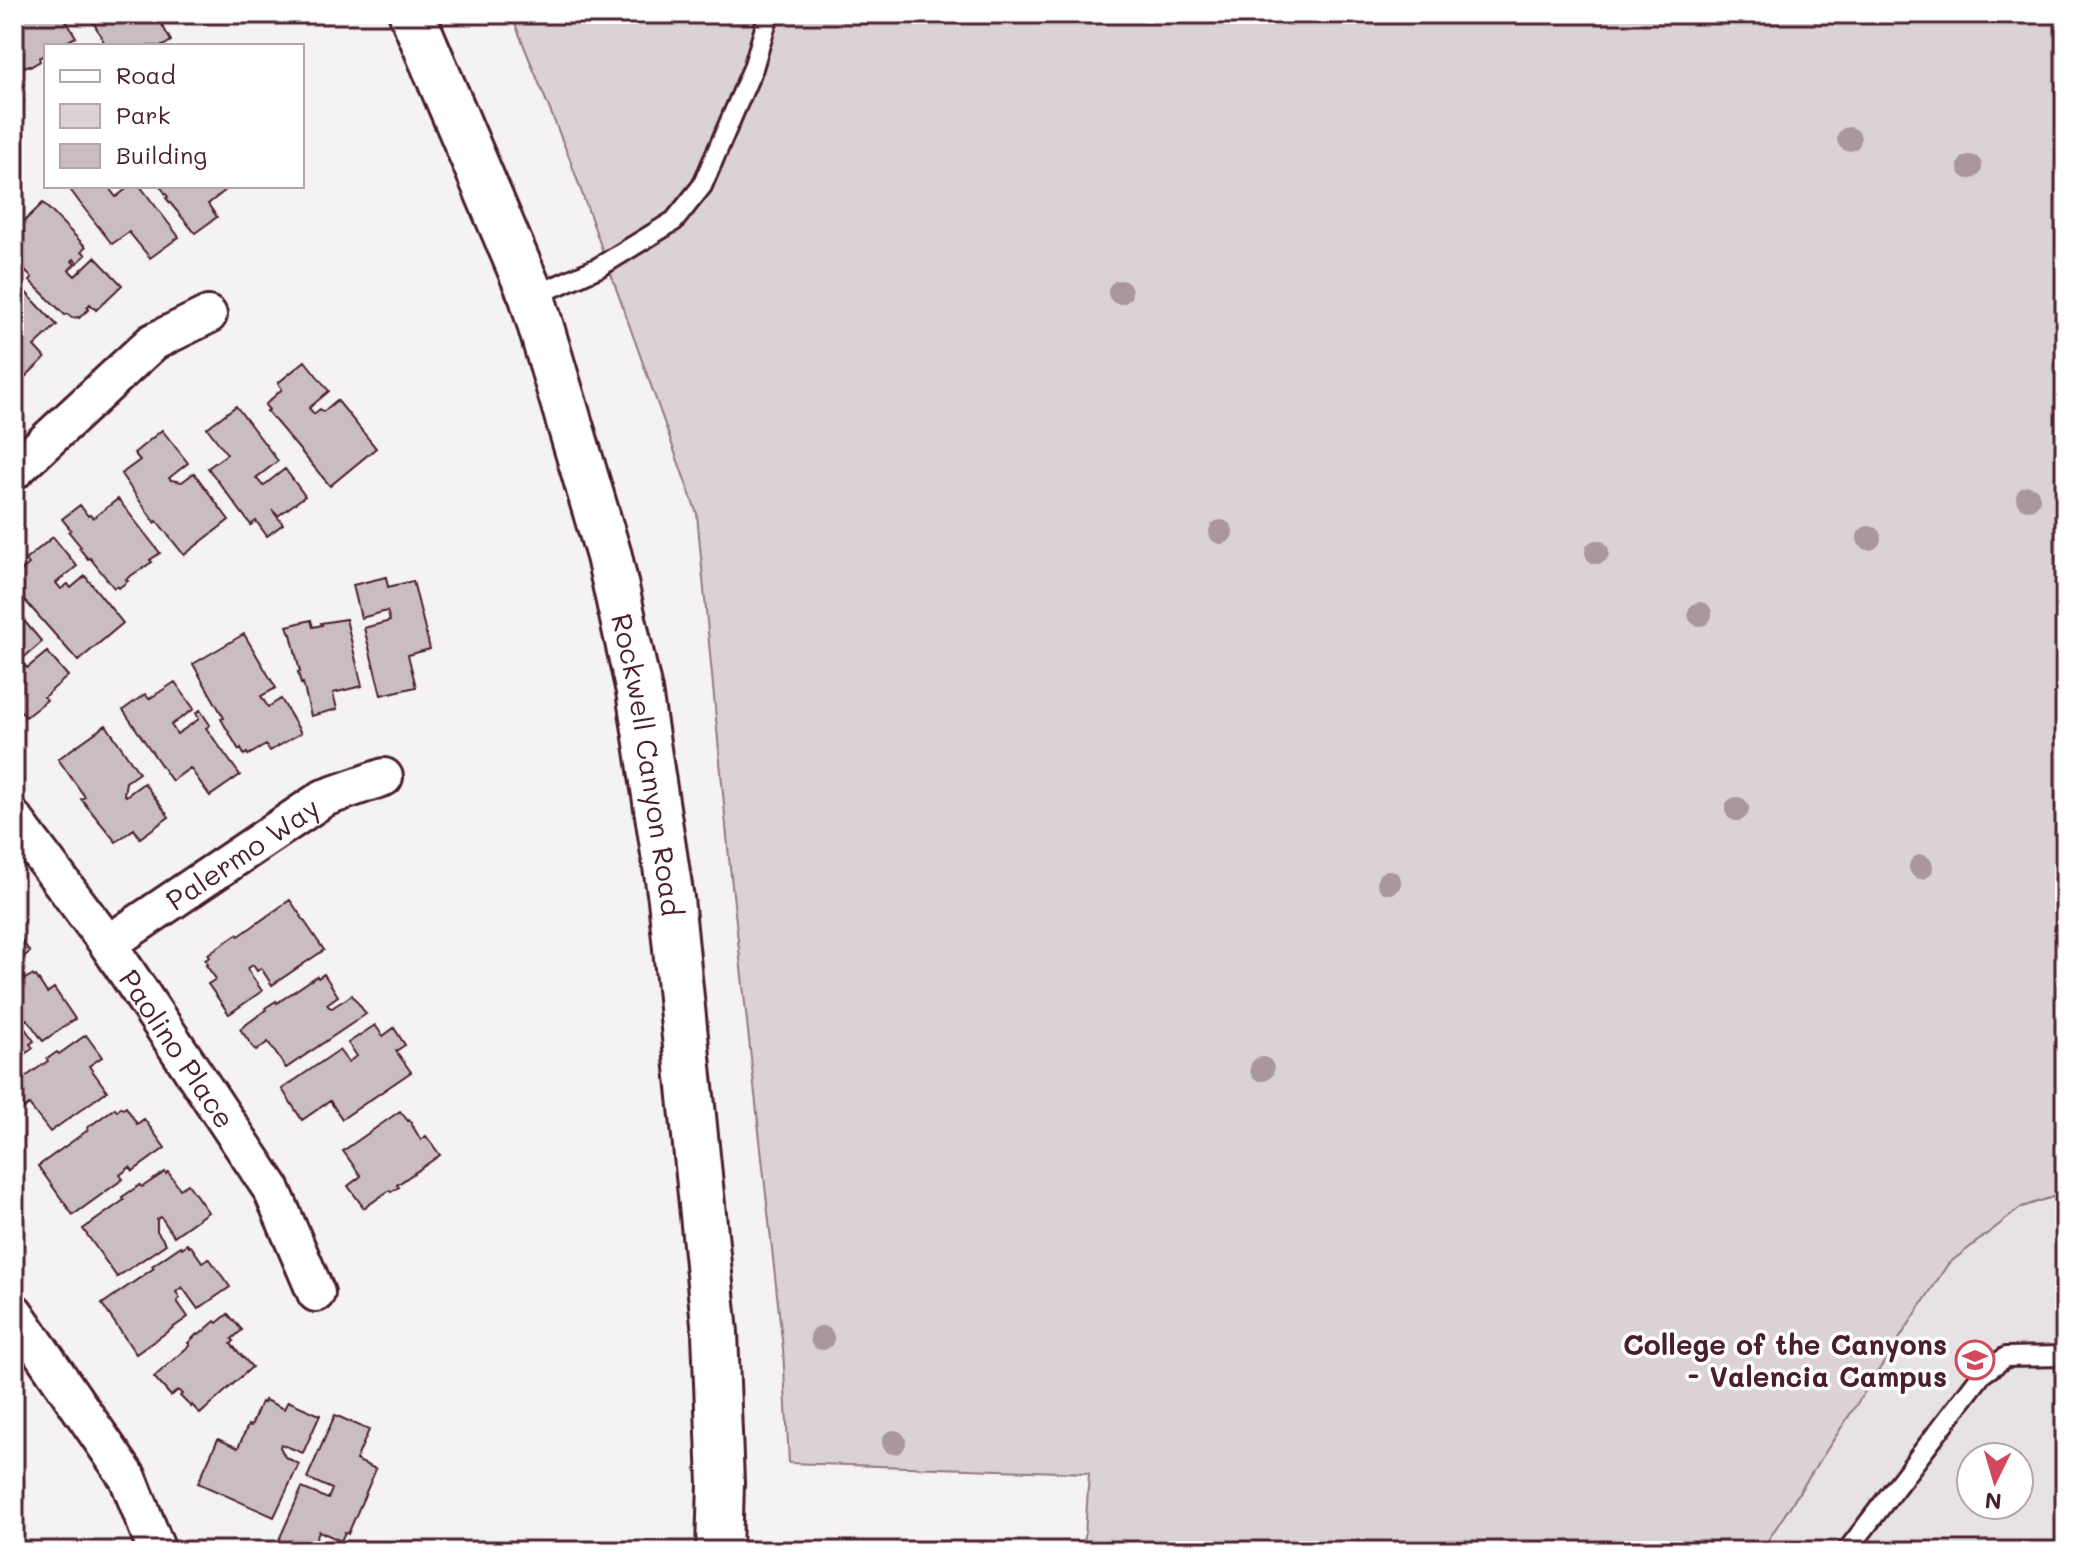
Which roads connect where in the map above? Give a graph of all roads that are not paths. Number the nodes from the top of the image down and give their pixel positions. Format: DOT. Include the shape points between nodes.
graph roads {
  1 [pos="412,14"];
  2 [pos="769,14"];
  3 [pos="532,297"];
  4 [pos="208,315"];
  5 [pos="14,471"];
  6 [pos="384,777"];
  7 [pos="14,819"];
  8 [pos="108,944"];
  9 [pos="316,1293"];
  10 [pos="14,1312"];
  11 [pos="2065,1356"];
  12 [pos="157,1551"];
  13 [pos="719,1551"];
  14 [pos="1847,1551"];
  1 -- 3 [label="street, Rockwell Canyon Road"];
  2 -- 3 [label="lane" via="753,68 702,186 674,221 599,267"];
  3 -- 13 [label="street, Rockwell Canyon Road" via="609,556 639,691 669,884 715,1333"];
  4 -- 5 [label="street" via="153,342"];
  6 -- 8 [label="street, Palermo Way" via="324,798"];
  7 -- 8 [label="street, Paolino Place"];
  8 -- 9 [label="street, Paolino Place" via="272,1190"];
  10 -- 12 [label="street" via="128,1478"];
  11 -- 14 [label="lane" via="2006,1357 1982,1374"];
}
